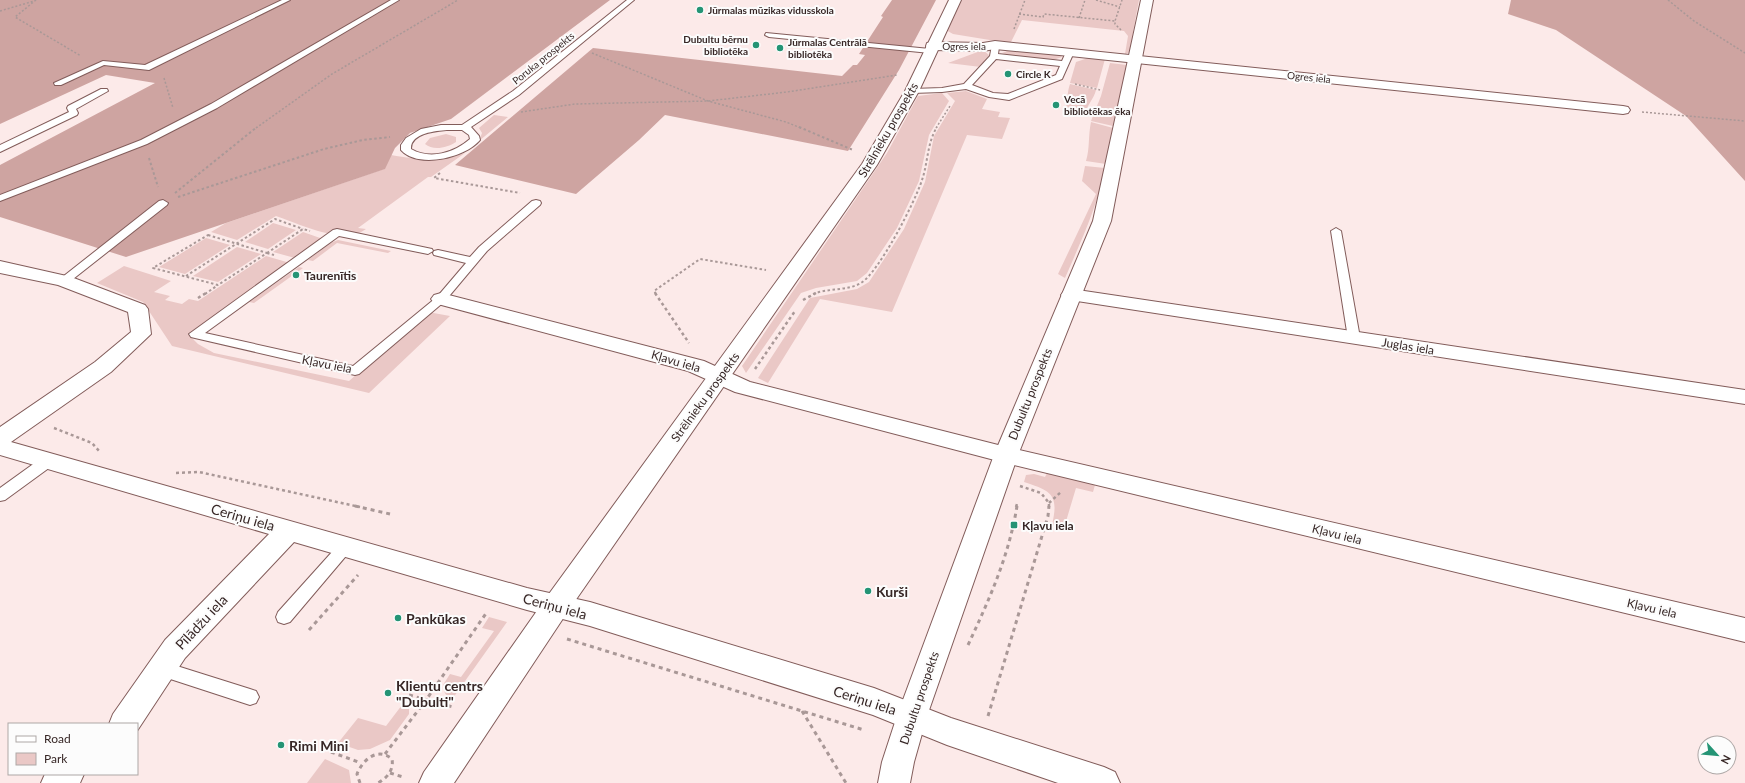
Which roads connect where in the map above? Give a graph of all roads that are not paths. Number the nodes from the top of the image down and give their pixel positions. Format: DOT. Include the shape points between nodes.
graph roads {
  1 [pos="287,0"];
  2 [pos="396,0"];
  3 [pos="631,0"];
  4 [pos="955,0"];
  5 [pos="1147,0"];
  6 [pos="769,35"];
  7 [pos="933,44"];
  8 [pos="996,49"];
  9 [pos="1070,52"];
  10 [pos="1136,58"];
  11 [pos="1065,64"];
  12 [pos="58,82"];
  13 [pos="905,83"];
  14 [pos="969,84"];
  15 [pos="986,84"];
  16 [pos="1015,87"];
  17 [pos="1029,89"];
  18 [pos="104,91"];
  19 [pos="1623,110"];
  20 [pos="464,128"];
  21 [pos="0,149"];
  22 [pos="0,198"];
  23 [pos="163,203"];
  24 [pos="536,203"];
  25 [pos="1336,231"];
  26 [pos="473,260"];
  27 [pos="0,267"];
  28 [pos="64,281"];
  29 [pos="1071,295"];
  30 [pos="441,299"];
  31 [pos="1354,338"];
  32 [pos="720,376"];
  33 [pos="1745,397"];
  34 [pos="0,438"];
  35 [pos="0,447"];
  36 [pos="1006,455"];
  37 [pos="48,460"];
  38 [pos="0,496"];
  39 [pos="289,530"];
  40 [pos="346,546"];
  41 [pos="556,606"];
  42 [pos="284,617"];
  43 [pos="1745,630"];
  44 [pos="161,669"];
  45 [pos="250,697"];
  46 [pos="912,716"];
  47 [pos="125,723"];
  48 [pos="67,775"];
  49 [pos="57,783"];
  50 [pos="435,783"];
  51 [pos="894,783"];
  52 [pos="1104,783"];
  1 -- 12 [label="lane" via="146,68 103,63"];
  2 -- 22 [label="lane" via="214,106 164,132"];
  3 -- 20 [label="lane, Poruka prospekts" via="516,93"];
  4 -- 7 [label="street, Strēlnieku prospekts"];
  5 -- 10 [label="street, Dubultu prospekts"];
  6 -- 7 [label="lane"];
  7 -- 8 [label="street, Ogres iela"];
  7 -- 13 [label="street, Strēlnieku prospekts"];
  8 -- 9 [label="street, Ogres iela"];
  8 -- 11 [label="lane"];
  8 -- 14 [label="lane"];
  9 -- 10 [label="street, Ogres iela"];
  9 -- 11 [label="lane"];
  10 -- 19 [label="street, Ogres iela"];
  10 -- 29 [label="street, Dubultu prospekts" via="1102,221"];
  11 -- 17 [label="lane" via="1058,77"];
  13 -- 14 [label="lane" via="942,90"];
  13 -- 32 [label="street, Strēlnieku prospekts" via="869,165"];
  14 -- 15 [label="lane"];
  14 -- 17 [label="lane" via="992,95 1009,97"];
  16 -- 17 [label="lane"];
  18 -- 21 [label="lane" via="71,108 74,114"];
  20 -- 20 [label="lane" via="447,127 425,131 413,137 406,145 406,150 419,156 441,156 462,150 476,136"];
  23 -- 28 [label="lane"];
  24 -- 26 [label="lane"];
  25 -- 31 [label="lane"];
  26 -- 30 [label="lane"];
  26 -- 30 [label="lane, Kļavu iela" via="333,235 195,334 355,371"];
  27 -- 28 [label="street"];
  28 -- 34 [label="street" via="138,308 141,334 103,367"];
  29 -- 31 [label="street, Juglas iela"];
  29 -- 36 [label="street, Dubultu prospekts"];
  30 -- 32 [label="street, Kļavu iela" via="696,366"];
  31 -- 33 [label="street, Juglas iela"];
  32 -- 36 [label="street, Kļavu iela" via="743,387"];
  32 -- 41 [label="street, Strēlnieku prospekts"];
  35 -- 37 [label="street, Ceriņu iela"];
  36 -- 43 [label="street, Kļavu iela"];
  36 -- 46 [label="street, Dubultu prospekts"];
  37 -- 38 [label="lane"];
  37 -- 39 [label="street, Ceriņu iela"];
  39 -- 40 [label="street, Ceriņu iela"];
  39 -- 44 [label="street, Pīlādžu iela" via="175,649"];
  40 -- 41 [label="street, Ceriņu iela"];
  40 -- 42 [label="lane"];
  41 -- 46 [label="street, Ceriņu iela" via="590,614"];
  41 -- 50 [label="street, Strēlnieku prospekts"];
  44 -- 45 [label="lane"];
  44 -- 47 [label="street, Pīlādžu iela"];
  46 -- 51 [label="street, Dubultu prospekts"];
  46 -- 52 [label="street, Ceriņu iela" via="947,731"];
  48 -- 49 [label="street"];
}
